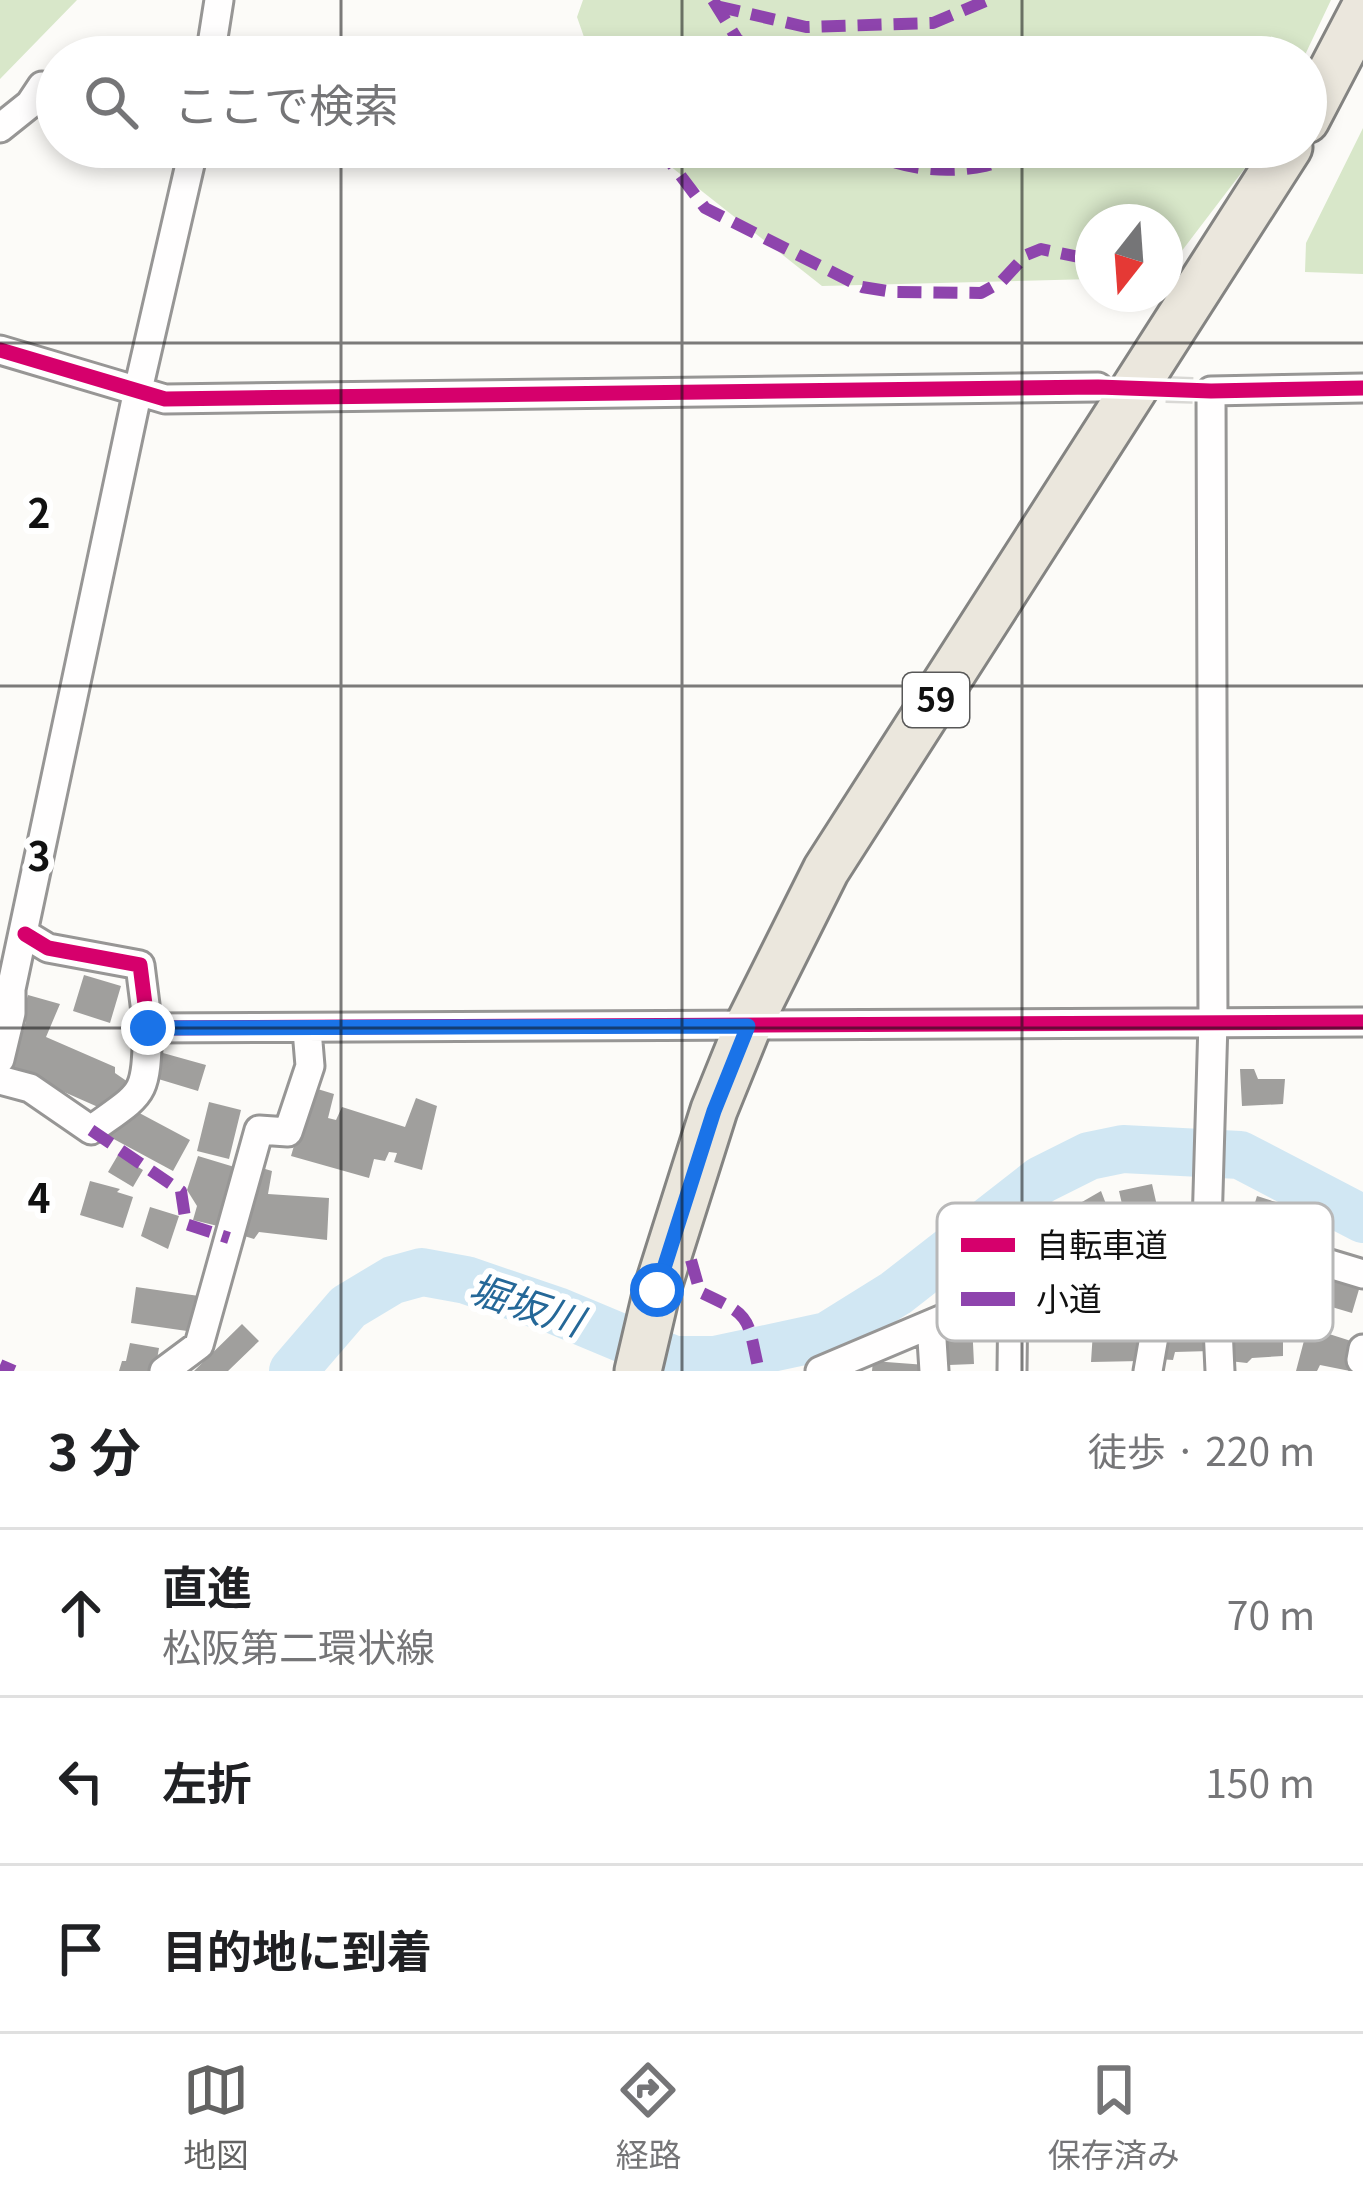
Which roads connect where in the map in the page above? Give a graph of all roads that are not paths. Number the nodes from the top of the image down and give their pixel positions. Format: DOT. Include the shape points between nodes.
graph roads {
  1 [pos="220,0"];
  2 [pos="1363,11"];
  3 [pos="214,36"];
  4 [pos="1327,79"];
  5 [pos="36,95"];
  6 [pos="0,128"];
  7 [pos="189,168"];
  8 [pos="1276,168"];
  9 [pos="0,350"];
  10 [pos="1098,387"];
  11 [pos="1363,388"];
  12 [pos="138,390"];
  13 [pos="25,934"];
  14 [pos="5,989"];
  15 [pos="1214,1022"];
  16 [pos="1363,1022"];
  17 [pos="748,1026"];
  18 [pos="148,1028"];
  19 [pos="307,1030"];
  20 [pos="0,1059"];
  21 [pos="0,1080"];
  22 [pos="1208,1203"];
  23 [pos="1333,1265"];
  24 [pos="1363,1274"];
  25 [pos="937,1321"];
  26 [pos="931,1324"];
  27 [pos="1012,1341"];
  28 [pos="1153,1341"];
  29 [pos="1219,1341"];
  30 [pos="638,1370"];
  31 [pos="164,1371"];
  32 [pos="820,1371"];
  33 [pos="934,1371"];
  34 [pos="1012,1371"];
  35 [pos="1148,1371"];
  36 [pos="1220,1371"];
  1 -- 3 [label="street"];
  2 -- 4 [label="main road"];
  5 -- 6 [label="street"];
  7 -- 12 [label="street"];
  8 -- 17 [label="main road, 59" via="826,870"];
  9 -- 12 [label="street"];
  10 -- 12 [label="street" via="165,399"];
  11 -- 15 [label="street" via="1211,392"];
  12 -- 13 [label="street"];
  13 -- 14 [label="street"];
  13 -- 18 [label="street" via="48,947 140,964"];
  14 -- 20 [label="street" via="11,1013"];
  15 -- 16 [label="street"];
  15 -- 17 [label="street"];
  15 -- 22 [label="street"];
  17 -- 19 [label="street"];
  17 -- 30 [label="main road, 59" via="714,1111"];
  18 -- 19 [label="street"];
  18 -- 21 [label="street" via="140,1094 91,1130 30,1088"];
  19 -- 31 [label="street" via="310,1066 288,1132 259,1130 199,1345"];
  23 -- 24 [label="street"];
  25 -- 26 [label="street"];
  26 -- 32 [label="street"];
  26 -- 33 [label="street"];
  27 -- 34 [label="street"];
  28 -- 35 [label="street"];
  29 -- 36 [label="street"];
}
